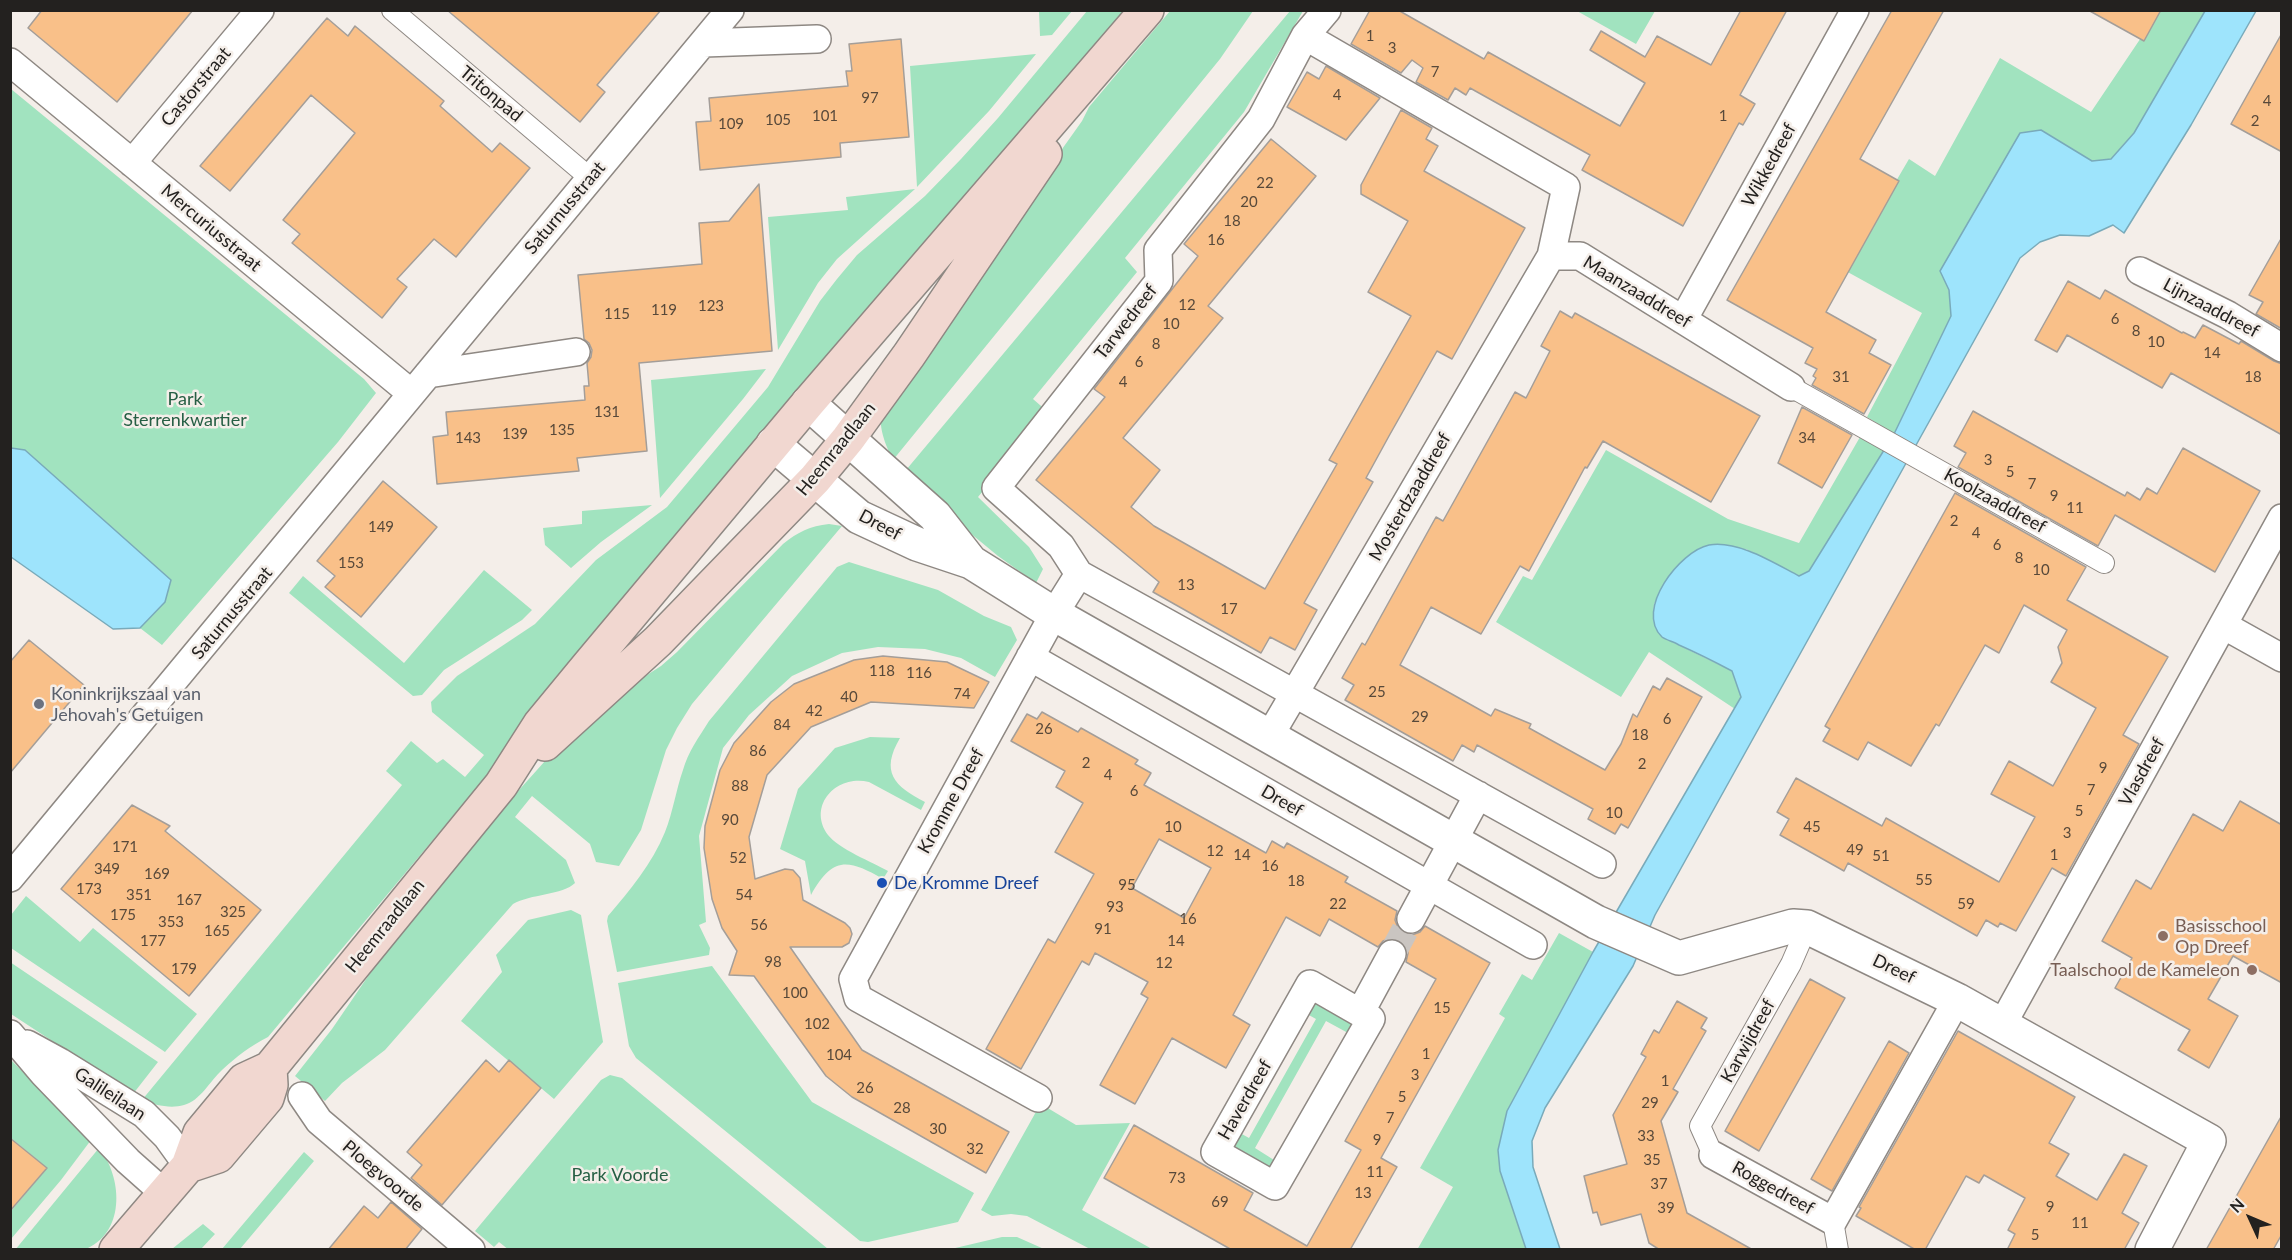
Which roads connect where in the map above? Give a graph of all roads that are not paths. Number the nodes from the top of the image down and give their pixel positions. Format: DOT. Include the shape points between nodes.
graph roads {
  1 [pos="260,10"];
  2 [pos="392,10"];
  3 [pos="730,10"];
  4 [pos="1147,10"];
  5 [pos="1327,10"];
  6 [pos="1855,10"];
  7 [pos="1305,36"];
  8 [pos="817,39"];
  9 [pos="704,43"];
  10 [pos="1106,59"];
  11 [pos="10,62"];
  12 [pos="132,163"];
  13 [pos="590,178"];
  14 [pos="1551,256"];
  15 [pos="2140,271"];
  16 [pos="1683,320"];
  17 [pos="2282,348"];
  18 [pos="576,352"];
  19 [pos="420,383"];
  20 [pos="1791,387"];
  21 [pos="808,403"];
  22 [pos="848,439"];
  23 [pos="1885,439"];
  24 [pos="773,444"];
  25 [pos="814,479"];
  26 [pos="2282,518"];
  27 [pos="971,562"];
  28 [pos="2104,563"];
  29 [pos="1079,574"];
  30 [pos="1054,614"];
  31 [pos="2223,625"];
  32 [pos="1030,657"];
  33 [pos="2282,658"];
  34 [pos="1295,694"];
  35 [pos="1269,737"];
  36 [pos="501,784"];
  37 [pos="1478,795"];
  38 [pos="1454,841"];
  39 [pos="1602,864"];
  40 [pos="10,878"];
  41 [pos="1430,885"];
  42 [pos="1411,919"];
  43 [pos="1807,927"];
  44 [pos="1533,945"];
  45 [pos="1392,954"];
  46 [pos="1957,1000"];
  47 [pos="1360,1013"];
  48 [pos="2002,1025"];
  49 [pos="14,1037"];
  50 [pos="302,1096"];
  51 [pos="1038,1098"];
  52 [pos="1713,1155"];
  53 [pos="188,1166"];
  54 [pos="164,1193"];
  55 [pos="1833,1221"];
  56 [pos="468,1249"];
  57 [pos="116,1250"];
  58 [pos="1838,1250"];
  59 [pos="2152,1250"];
  1 -- 12 [label="street, Castorstraat"];
  2 -- 13 [label="street, Tritonpad"];
  3 -- 9 [label="street, Saturnusstraat"];
  4 -- 10 [label="main road, Heemraadlaan"];
  5 -- 7 [label="street, Tarwedreef"];
  6 -- 16 [label="street, Wikkedreef"];
  7 -- 14 [label="street" via="1566,188"];
  7 -- 29 [label="street, Tarwedreef" via="1261,119 1158,250 1160,280 996,488 1061,546"];
  8 -- 9 [label="street"];
  9 -- 13 [label="street, Saturnusstraat"];
  10 -- 21 [label="main road, Heemraadlaan"];
  10 -- 22 [label="main road, Heemraadlaan" via="1021,191"];
  11 -- 12 [label="street, Mercuriusstraat"];
  12 -- 19 [label="street, Mercuriusstraat"];
  13 -- 19 [label="street, Saturnusstraat"];
  14 -- 16 [label="street, Maanzaaddreef" via="1580,256"];
  14 -- 34 [label="street, Mosterdzaaddreef"];
  15 -- 17 [label="street, Lijnzaaddreef" via="2228,315"];
  16 -- 20 [label="street, Maanzaaddreef"];
  18 -- 19 [label="street"];
  19 -- 40 [label="street, Saturnusstraat"];
  20 -- 23 [label="street, Maanzaaddreef"];
  21 -- 22 [label="street, Dreef"];
  21 -- 24 [label="main road, Heemraadlaan"];
  22 -- 25 [label="main road, Heemraadlaan"];
  22 -- 27 [label="street, Dreef" via="935,516"];
  23 -- 28 [label="street, Koolzaaddreef"];
  24 -- 25 [label="street, Dreef"];
  24 -- 36 [label="main road, Heemraadlaan" via="554,708"];
  25 -- 27 [label="street, Dreef" via="859,517 917,544"];
  25 -- 36 [label="main road, Heemraadlaan" via="658,641"];
  26 -- 31 [label="street, Vlasdreef"];
  27 -- 30 [label="street, Dreef"];
  29 -- 30 [label="street"];
  29 -- 34 [label="street"];
  30 -- 32 [label="street, Kromme Dreef"];
  30 -- 35 [label="street, Dreef"];
  31 -- 33 [label="street"];
  31 -- 48 [label="street, Vlasdreef"];
  32 -- 41 [label="street, Dreef"];
  32 -- 51 [label="street, Kromme Dreef" via="853,979 858,998"];
  34 -- 35 [label="street, Mosterdzaaddreef"];
  34 -- 37 [label="street"];
  35 -- 38 [label="street, Dreef"];
  36 -- 53 [label="main road, Heemraadlaan" via="270,1068 244,1080 200,1133"];
  37 -- 38 [label="street"];
  37 -- 39 [label="street"];
  38 -- 41 [label="street"];
  38 -- 43 [label="street, Dreef" via="1596,922 1679,958 1793,926"];
  41 -- 42 [label="street"];
  41 -- 44 [label="street, Dreef"];
  43 -- 46 [label="street, Dreef"];
  43 -- 52 [label="street, Karwijdreef" via="1791,964 1700,1126"];
  45 -- 47 [label="street"];
  46 -- 48 [label="street, Dreef"];
  46 -- 55 [label="street"];
  47 -- 47 [label="street, Haverdreef" via="1371,1019 1275,1186 1215,1152 1310,984"];
  48 -- 59 [label="street, Dreef" via="2210,1141"];
  49 -- 53 [label="street, Galileilaan" via="144,1114"];
  49 -- 54 [label="street, Galileilaan" via="43,1073"];
  50 -- 56 [label="street, Ploegvoorde" via="319,1121"];
  52 -- 55 [label="street, Roggedreef"];
  53 -- 54 [label="main road, Heemraadlaan"];
  54 -- 57 [label="main road, Heemraadlaan"];
  55 -- 58 [label="street"];
}
